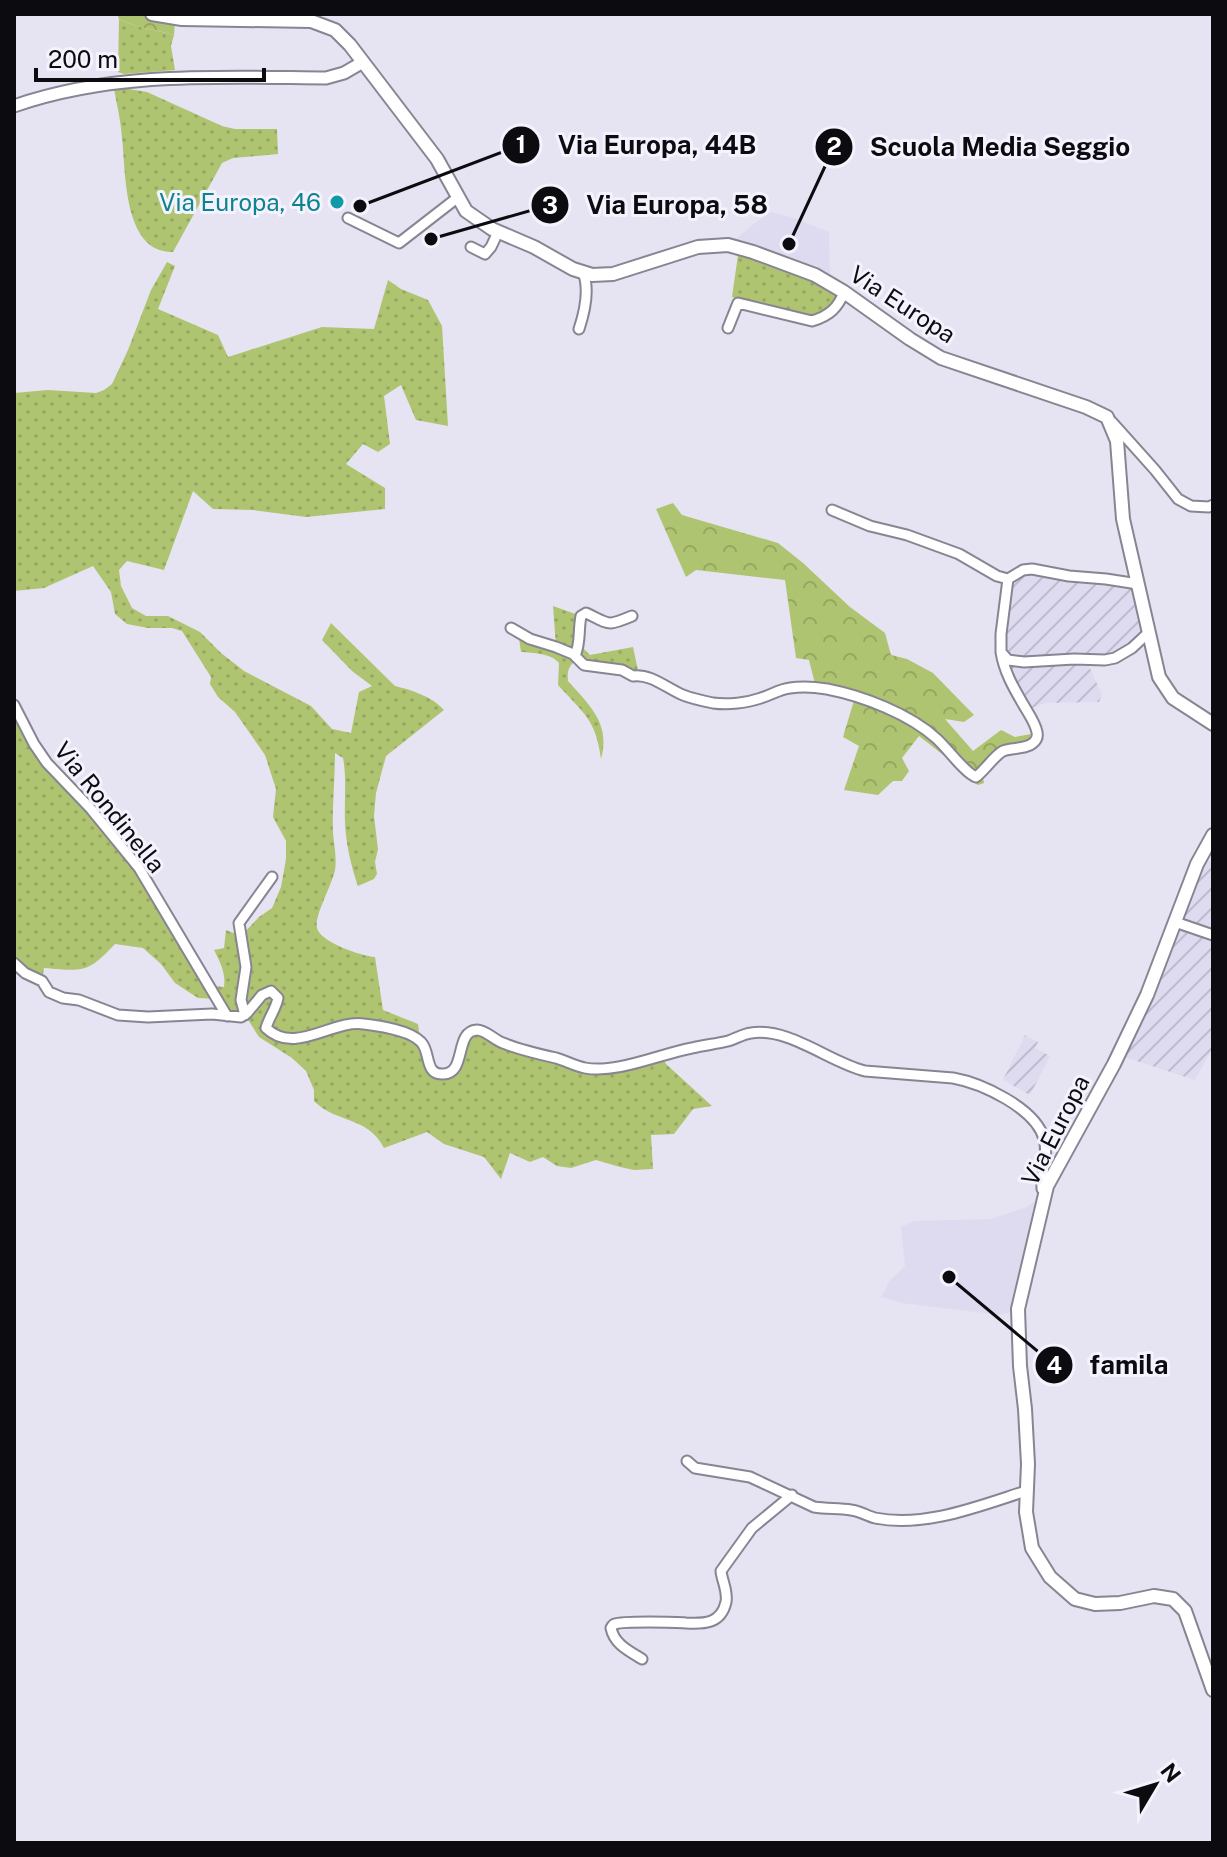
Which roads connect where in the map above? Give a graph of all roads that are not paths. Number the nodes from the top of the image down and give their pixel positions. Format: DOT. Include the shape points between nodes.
graph roads {
  1 [pos="152,14"];
  2 [pos="363,62"];
  3 [pos="14,106"];
  4 [pos="457,198"];
  5 [pos="348,218"];
  6 [pos="498,232"];
  7 [pos="471,247"];
  8 [pos="583,272"];
  9 [pos="844,292"];
  10 [pos="728,328"];
  11 [pos="579,329"];
  12 [pos="1107,417"];
  13 [pos="1213,505"];
  14 [pos="832,510"];
  15 [pos="1008,579"];
  16 [pos="1138,584"];
  17 [pos="632,616"];
  18 [pos="511,628"];
  19 [pos="1148,633"];
  20 [pos="1001,652"];
  21 [pos="575,656"];
  22 [pos="14,705"];
  23 [pos="1213,724"];
  24 [pos="1213,835"];
  25 [pos="272,877"];
  26 [pos="1175,922"];
  27 [pos="1213,935"];
  28 [pos="14,963"];
  29 [pos="245,1015"];
  30 [pos="227,1016"];
  31 [pos="1046,1192"];
  32 [pos="687,1461"];
  33 [pos="1026,1491"];
  34 [pos="792,1495"];
  35 [pos="642,1659"];
  36 [pos="1213,1690"];
  1 -- 2 [label="main road, Via Europa" via="311,21 335,30"];
  2 -- 3 [label="street" via="326,78 113,82"];
  2 -- 4 [label="main road, Via Europa" via="437,159"];
  4 -- 5 [label="street" via="399,243"];
  4 -- 6 [label="main road, Via Europa" via="466,211"];
  6 -- 7 [label="street" via="485,254"];
  6 -- 8 [label="main road, Via Europa"];
  8 -- 9 [label="main road, Via Europa" via="613,274 698,247 728,245 815,275"];
  8 -- 11 [label="street" via="586,301"];
  9 -- 10 [label="street" via="833,311 812,321 738,303"];
  9 -- 12 [label="main road, Via Europa" via="941,358"];
  12 -- 13 [label="street" via="1178,499 1191,506"];
  12 -- 16 [label="main road" via="1117,441 1123,519"];
  14 -- 15 [label="street" via="959,554"];
  15 -- 16 [label="street" via="1032,569"];
  15 -- 20 [label="street"];
  16 -- 19 [label="main road"];
  17 -- 21 [label="street" via="614,624 586,613 581,616"];
  18 -- 21 [label="street"];
  19 -- 20 [label="street" via="1132,648 1105,660 1024,662 1008,660"];
  19 -- 23 [label="main road" via="1165,688"];
  20 -- 21 [label="street" via="1037,739 1001,751 976,777 919,726 848,694 792,687 752,701 717,704 622,670 584,665"];
  22 -- 30 [label="street, Via Rondinella" via="47,763 139,868"];
  24 -- 26 [label="main road, Via Europa"];
  25 -- 29 [label="street" via="239,923 246,967 241,1000"];
  26 -- 27 [label="street"];
  26 -- 31 [label="main road, Via Europa" via="1147,995"];
  28 -- 30 [label="street" via="42,981 49,992 118,1015"];
  29 -- 30 [label="street"];
  29 -- 31 [label="street" via="271,991 278,998 266,1028 273,1034 295,1039 356,1023 384,1027 420,1040 430,1068 446,1075 456,1068 471,1031 601,1069 767,1033 865,1071 953,1078 985,1087 1021,1109 1039,1129"];
  31 -- 33 [label="main road, Via Europa" via="1018,1309"];
  32 -- 34 [label="street" via="695,1468 750,1477"];
  33 -- 34 [label="street" via="954,1512 900,1519 814,1507"];
  33 -- 36 [label="main road, Via Europa" via="1032,1548 1050,1577 1075,1599 1095,1604 1154,1596 1173,1599 1185,1611"];
  34 -- 35 [label="street" via="752,1528 721,1571 726,1602 713,1622 627,1622 611,1628 618,1643"];
}
